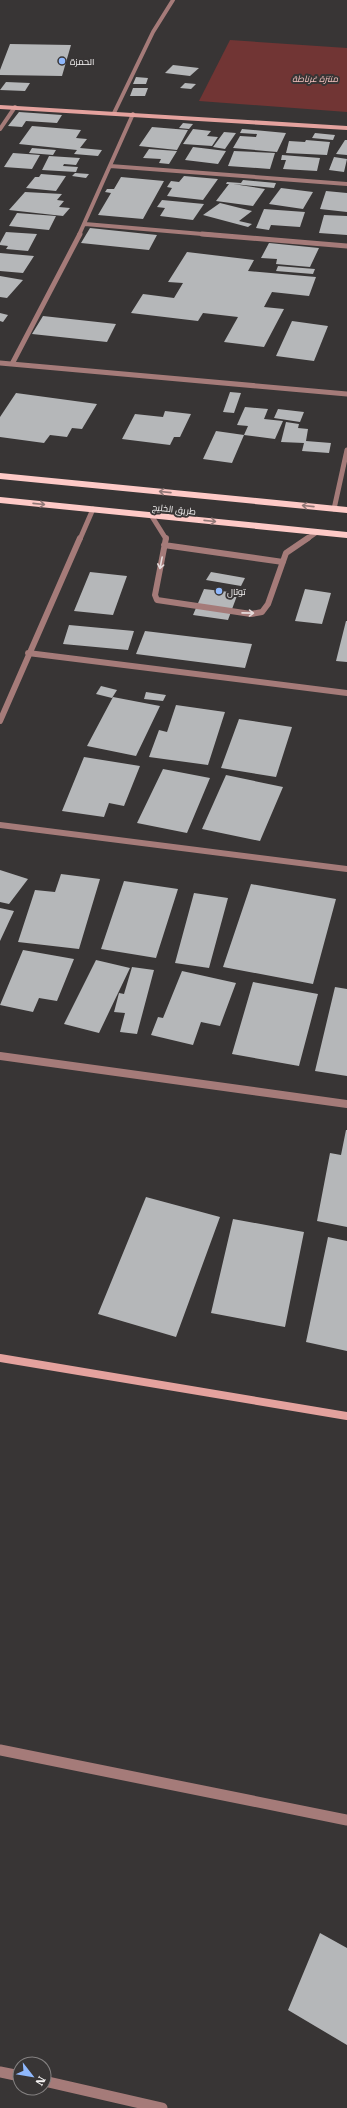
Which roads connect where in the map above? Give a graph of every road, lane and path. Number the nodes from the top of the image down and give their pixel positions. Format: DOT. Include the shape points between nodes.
graph roads {
  1 [pos="172,0"];
  2 [pos="0,107"];
  3 [pos="15,108"];
  4 [pos="114,113"];
  5 [pos="133,114"];
  6 [pos="347,128"];
  7 [pos="0,129"];
  8 [pos="110,166"];
  9 [pos="347,184"];
  10 [pos="85,224"];
  11 [pos="347,246"];
  12 [pos="0,363"];
  13 [pos="12,364"];
  14 [pos="347,394"];
  15 [pos="347,450"];
  16 [pos="0,476"];
  17 [pos="0,500"];
  18 [pos="93,509"];
  19 [pos="334,509"];
  20 [pos="347,510"];
  21 [pos="151,515"];
  22 [pos="317,532"];
  23 [pos="347,535"];
  24 [pos="164,545"];
  25 [pos="283,562"];
  26 [pos="28,653"];
  27 [pos="347,693"];
  28 [pos="0,721"];
  29 [pos="0,825"];
  30 [pos="347,869"];
  31 [pos="0,1056"];
  32 [pos="347,1104"];
  33 [pos="0,1358"];
  34 [pos="347,1416"];
  35 [pos="0,1750"];
  36 [pos="347,1820"];
  37 [pos="0,2072"];
  38 [pos="12,2074"];
  39 [pos="52,2084"];
  40 [pos="162,2108"];
  1 -- 4 [label="street" via="153,32"];
  2 -- 3 [label="street"];
  3 -- 4 [label="street"];
  3 -- 7 [label="street"];
  4 -- 5 [label="street"];
  5 -- 6 [label="street"];
  5 -- 8 [label="street"];
  8 -- 9 [label="street"];
  8 -- 10 [label="street"];
  10 -- 11 [label="street"];
  10 -- 13 [label="street"];
  12 -- 13 [label="street"];
  13 -- 14 [label="street"];
  15 -- 19 [label="street"];
  19 -- 16 [label="main road, طريق الخليج, one-way"];
  17 -- 18 [label="main road, طريق الخليج, one-way"];
  18 -- 21 [label="main road, طريق الخليج"];
  18 -- 26 [label="street"];
  19 -- 20 [label="main road, طريق الخليج"];
  21 -- 22 [label="main road, طريق الخليج, one-way"];
  21 -- 24 [label="street" via="166,537"];
  22 -- 23 [label="main road, طريق الخليج"];
  22 -- 25 [label="street" via="286,553"];
  24 -- 25 [label="street"];
  24 -- 25 [label="street, one-way" via="155,595 157,600 251,614 262,612 268,604"];
  26 -- 27 [label="street"];
  26 -- 28 [label="street"];
  29 -- 30 [label="street"];
  31 -- 32 [label="street"];
  33 -- 34 [label="street"];
  35 -- 36 [label="street"];
  37 -- 38 [label="street"];
  39 -- 40 [label="street"];
}
